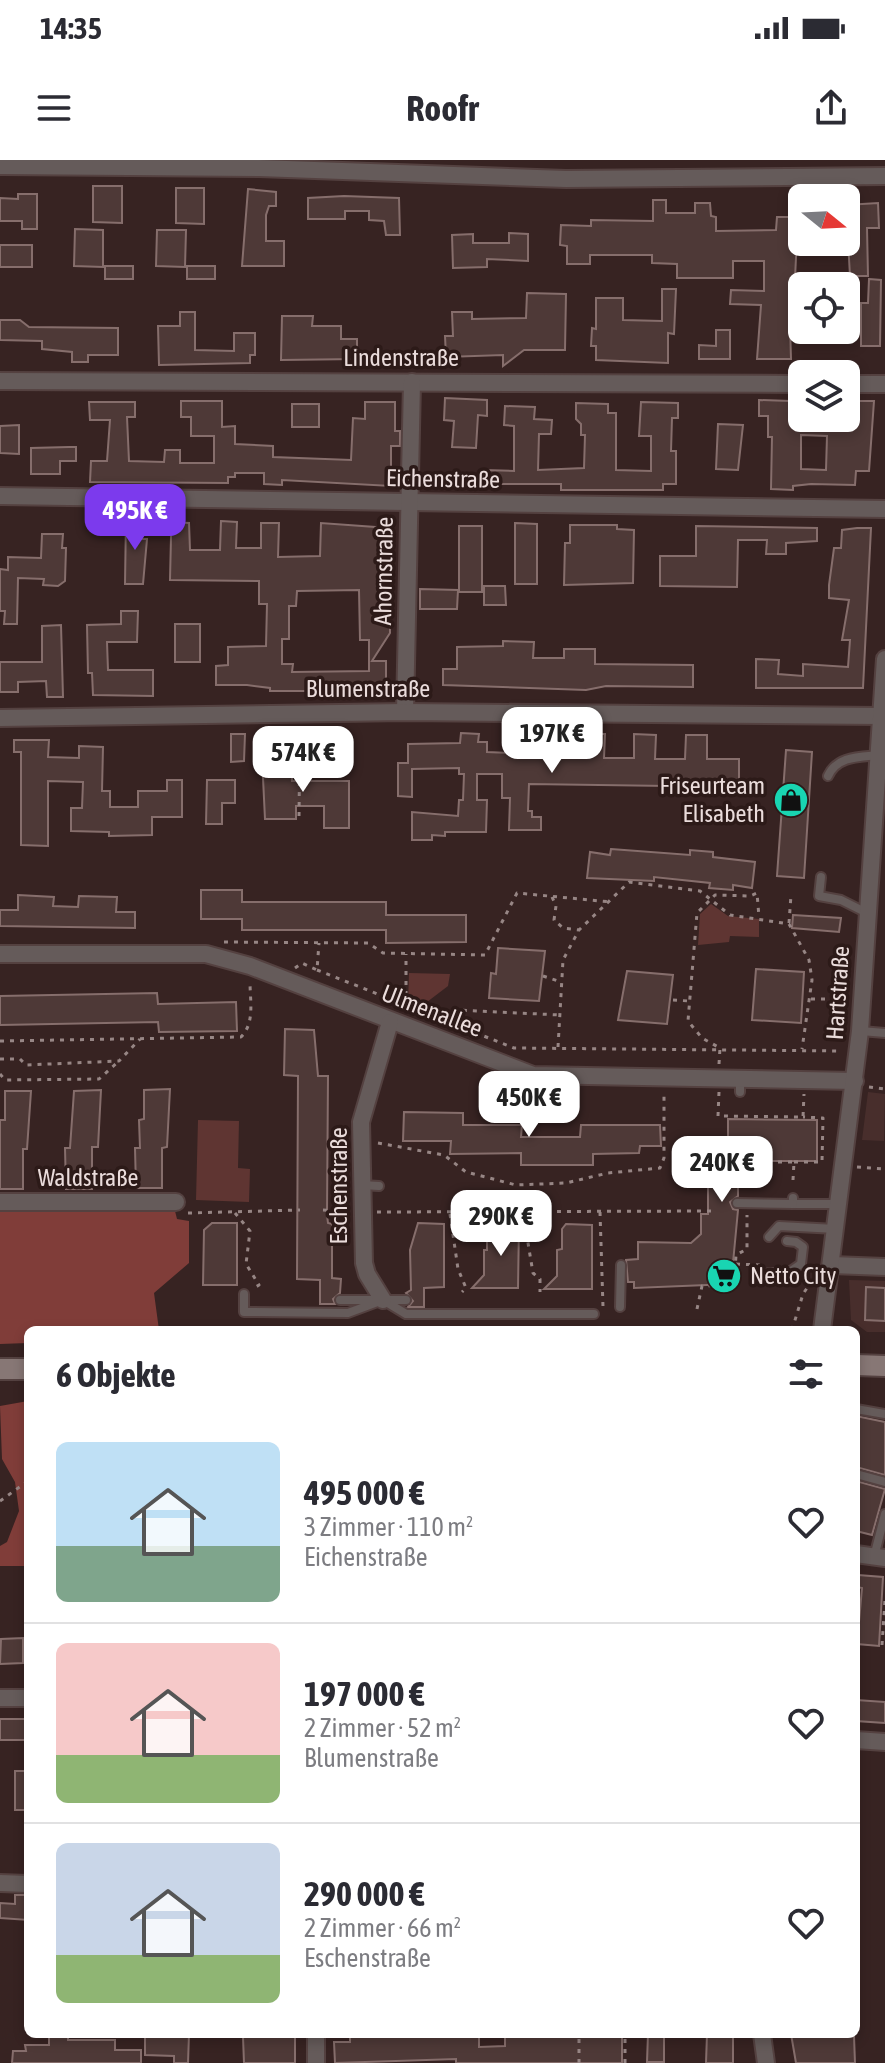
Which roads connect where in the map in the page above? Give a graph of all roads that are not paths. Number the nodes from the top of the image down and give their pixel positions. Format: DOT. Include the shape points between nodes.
graph roads {
  1 [pos="0,166"];
  2 [pos="885,176"];
  3 [pos="0,381"];
  4 [pos="412,382"];
  5 [pos="788,384"];
  6 [pos="860,384"];
  7 [pos="885,384"];
  8 [pos="0,496"];
  9 [pos="409,503"];
  10 [pos="885,509"];
  11 [pos="885,659"];
  12 [pos="405,712"];
  13 [pos="881,716"];
  14 [pos="0,718"];
  15 [pos="879,755"];
  16 [pos="828,776"];
  17 [pos="821,877"];
  18 [pos="868,914"];
  19 [pos="866,944"];
  20 [pos="885,945"];
  21 [pos="0,954"];
  22 [pos="390,1022"];
  23 [pos="860,1031"];
  24 [pos="885,1033"];
  25 [pos="855,1081"];
  26 [pos="362,1185"];
  27 [pos="379,1186"];
  28 [pos="0,1202"];
  29 [pos="176,1202"];
  30 [pos="737,1203"];
  31 [pos="839,1204"];
  32 [pos="837,1229"];
  33 [pos="769,1237"];
  34 [pos="787,1241"];
  35 [pos="621,1265"];
  36 [pos="832,1265"];
  37 [pos="885,1267"];
  38 [pos="769,1270"];
  39 [pos="244,1294"];
  40 [pos="340,1300"];
  41 [pos="383,1300"];
  42 [pos="406,1300"];
  43 [pos="620,1307"];
  44 [pos="589,1313"];
  45 [pos="823,1326"];
  46 [pos="860,1365"];
  47 [pos="885,1366"];
  48 [pos="0,1369"];
  49 [pos="24,1369"];
  50 [pos="860,1410"];
  51 [pos="885,1414"];
  52 [pos="860,1475"];
  53 [pos="885,1482"];
  54 [pos="885,1514"];
  55 [pos="860,1555"];
  56 [pos="880,1558"];
  57 [pos="0,1698"];
  58 [pos="24,1698"];
  59 [pos="860,1740"];
  60 [pos="885,1742"];
  61 [pos="0,1883"];
  62 [pos="24,1884"];
  63 [pos="316,2038"];
  64 [pos="763,2038"];
  65 [pos="316,2063"];
  66 [pos="766,2063"];
  1 -- 2 [label="street" via="566,179"];
  3 -- 4 [label="street, Lindenstraße"];
  4 -- 5 [label="street, Lindenstraße"];
  4 -- 9 [label="street, Ahornstraße"];
  6 -- 7 [label="street"];
  8 -- 9 [label="street, Eichenstraße"];
  9 -- 10 [label="street, Eichenstraße"];
  9 -- 12 [label="street, Ahornstraße"];
  11 -- 13 [label="street, Hartstraße"];
  12 -- 13 [label="street, Blumenstraße"];
  12 -- 14 [label="street, Blumenstraße"];
  13 -- 15 [label="street, Hartstraße"];
  15 -- 16 [label="lane" via="838,763"];
  15 -- 18 [label="street, Hartstraße"];
  17 -- 18 [label="lane" via="819,896"];
  18 -- 19 [label="street, Hartstraße"];
  19 -- 20 [label="street"];
  19 -- 23 [label="street, Hartstraße"];
  21 -- 22 [label="street, Ulmenallee" via="206,954"];
  22 -- 25 [label="street, Ulmenallee" via="533,1075 719,1079 740,1086 777,1086 804,1079"];
  22 -- 26 [label="street, Eschenstraße" via="361,1122"];
  23 -- 24 [label="lane"];
  23 -- 25 [label="street, Hartstraße"];
  25 -- 31 [label="street, Hartstraße"];
  26 -- 27 [label="lane"];
  26 -- 41 [label="street, Eschenstraße" via="367,1274"];
  28 -- 29 [label="street, Waldstraße"];
  30 -- 31 [label="lane"];
  31 -- 32 [label="street, Hartstraße"];
  32 -- 33 [label="lane" via="779,1226"];
  32 -- 36 [label="street, Hartstraße"];
  34 -- 38 [label="lane" via="803,1247 801,1264 788,1273"];
  35 -- 43 [label="lane"];
  36 -- 37 [label="street"];
  36 -- 45 [label="street, Hartstraße"];
  39 -- 41 [label="lane" via="244,1312 348,1313"];
  40 -- 41 [label="lane"];
  41 -- 42 [label="lane"];
  41 -- 44 [label="lane" via="406,1314"];
  46 -- 47 [label="main road"];
  48 -- 49 [label="main road"];
  50 -- 51 [label="lane"];
  52 -- 53 [label="lane"];
  54 -- 56 [label="lane"];
  55 -- 56 [label="street"];
  57 -- 58 [label="street"];
  59 -- 60 [label="street"];
  61 -- 62 [label="street"];
  63 -- 65 [label="street"];
  64 -- 66 [label="street"];
}
